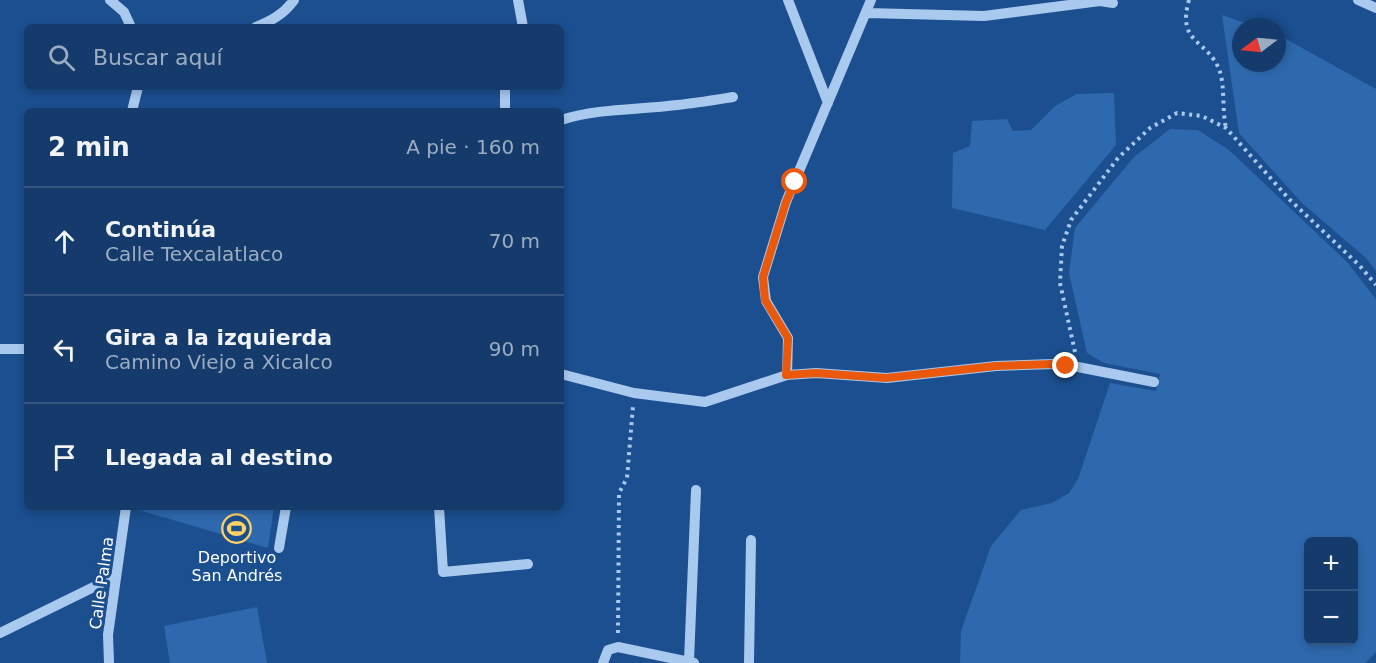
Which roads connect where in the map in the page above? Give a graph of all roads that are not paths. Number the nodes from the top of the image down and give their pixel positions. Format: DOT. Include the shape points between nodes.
graph roads {
  1 [pos="110,0"];
  2 [pos="294,0"];
  3 [pos="518,0"];
  4 [pos="788,0"];
  5 [pos="871,0"];
  6 [pos="1358,0"];
  7 [pos="1113,3"];
  8 [pos="1376,8"];
  9 [pos="867,13"];
  10 [pos="130,24"];
  11 [pos="263,24"];
  12 [pos="522,24"];
  13 [pos="137,90"];
  14 [pos="506,90"];
  15 [pos="732,97"];
  16 [pos="828,103"];
  17 [pos="133,108"];
  18 [pos="505,108"];
  19 [pos="564,119"];
  20 [pos="24,348"];
  21 [pos="0,349"];
  22 [pos="564,375"];
  23 [pos="786,375"];
  24 [pos="1154,382"];
  25 [pos="696,490"];
  26 [pos="126,510"];
  27 [pos="286,510"];
  28 [pos="439,510"];
  29 [pos="751,540"];
  30 [pos="279,549"];
  31 [pos="528,564"];
  32 [pos="116,576"];
  33 [pos="0,633"];
  34 [pos="692,662"];
  35 [pos="109,663"];
  36 [pos="603,663"];
  37 [pos="749,663"];
  1 -- 10 [label="street" via="124,12"];
  2 -- 11 [label="street"];
  3 -- 12 [label="street"];
  4 -- 16 [label="street"];
  5 -- 9 [label="street"];
  6 -- 8 [label="street"];
  7 -- 9 [label="street" via="1100,1 984,16"];
  9 -- 16 [label="street"];
  13 -- 17 [label="street"];
  14 -- 18 [label="street"];
  15 -- 19 [label="street" via="676,106 615,109"];
  16 -- 23 [label="street" via="786,202 763,277 765,300 788,338"];
  20 -- 21 [label="street"];
  22 -- 23 [label="street" via="634,393 705,402"];
  23 -- 24 [label="street" via="886,378 1053,364"];
  25 -- 34 [label="street"];
  26 -- 32 [label="street, Calle Palma"];
  27 -- 30 [label="street"];
  28 -- 31 [label="street" via="443,572"];
  29 -- 37 [label="street"];
  32 -- 33 [label="street"];
  32 -- 35 [label="street, Calle Palma" via="108,635"];
  34 -- 36 [label="street" via="618,647 608,650"];
}
